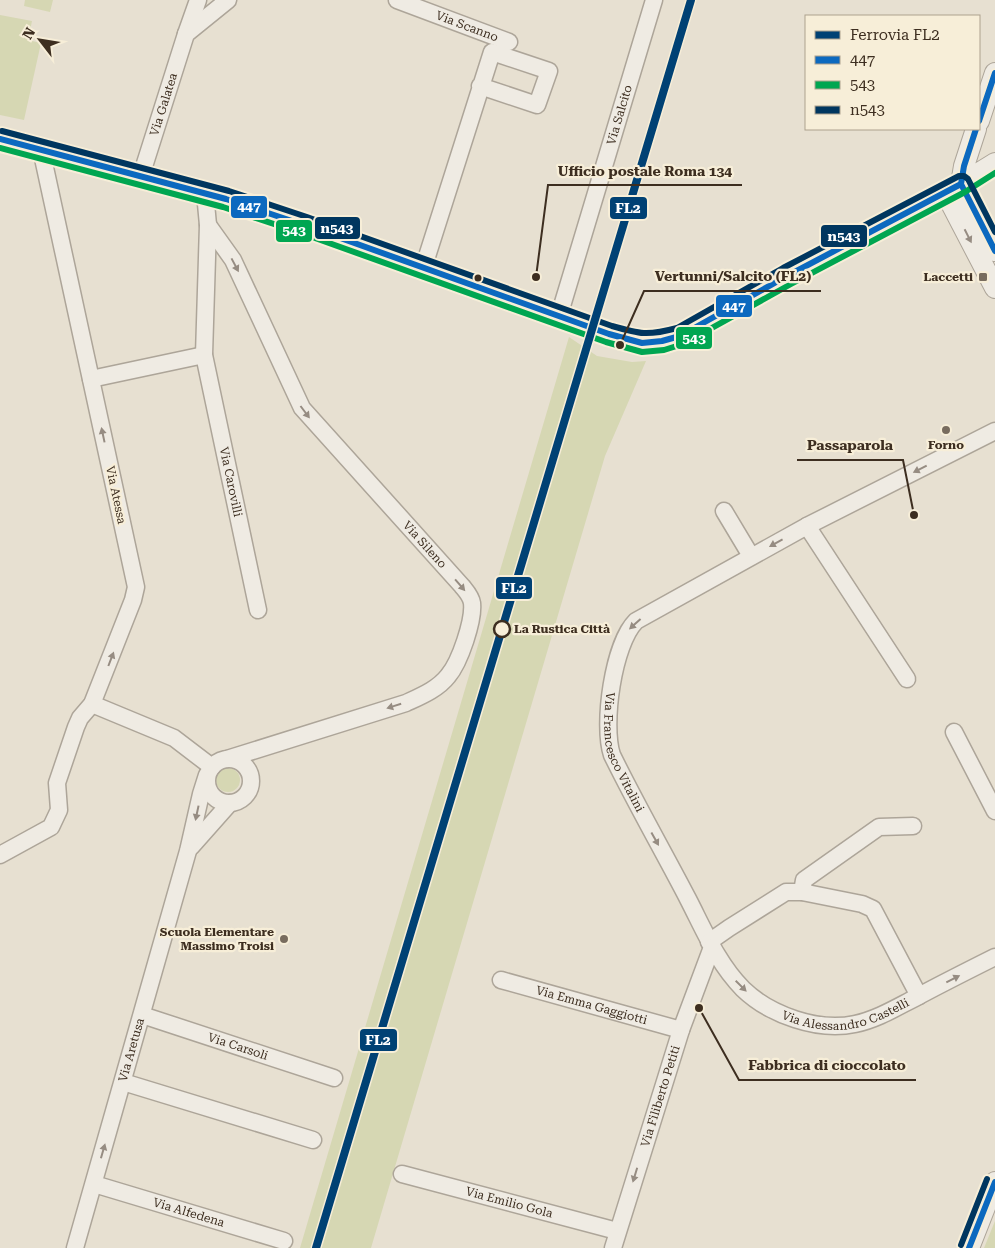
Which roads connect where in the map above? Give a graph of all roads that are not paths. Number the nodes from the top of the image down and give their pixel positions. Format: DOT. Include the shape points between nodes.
graph roads {
  1 [pos="198,0"];
  2 [pos="397,0"];
  3 [pos="654,0"];
  4 [pos="228,1"];
  5 [pos="186,34"];
  6 [pos="509,42"];
  7 [pos="995,73"];
  8 [pos="480,86"];
  9 [pos="980,118"];
  10 [pos="976,130"];
  11 [pos="0,139"];
  12 [pos="41,149"];
  13 [pos="995,163"];
  14 [pos="141,176"];
  15 [pos="953,188"];
  16 [pos="205,193"];
  17 [pos="208,225"];
  18 [pos="990,255"];
  19 [pos="423,269"];
  20 [pos="995,288"];
  21 [pos="559,316"];
  22 [pos="204,355"];
  23 [pos="91,380"];
  24 [pos="995,431"];
  25 [pos="724,511"];
  26 [pos="807,526"];
  27 [pos="752,556"];
  28 [pos="258,610"];
  29 [pos="907,679"];
  30 [pos="92,704"];
  31 [pos="954,732"];
  32 [pos="227,759"];
  33 [pos="209,771"];
  34 [pos="230,803"];
  35 [pos="995,810"];
  36 [pos="913,826"];
  37 [pos="188,851"];
  38 [pos="0,855"];
  39 [pos="802,892"];
  40 [pos="711,945"];
  41 [pos="995,957"];
  42 [pos="501,980"];
  43 [pos="919,996"];
  44 [pos="142,1015"];
  45 [pos="680,1030"];
  46 [pos="334,1078"];
  47 [pos="123,1082"];
  48 [pos="312,1140"];
  49 [pos="402,1174"];
  50 [pos="995,1182"];
  51 [pos="94,1184"];
  52 [pos="617,1231"];
  53 [pos="284,1240"];
  54 [pos="76,1248"];
  55 [pos="613,1248"];
  56 [pos="969,1248"];
  1 -- 5 [label="street, Via Galatea"];
  2 -- 6 [label="street, Via Scanno"];
  3 -- 21 [label="street, Via Salcito"];
  4 -- 5 [label="street"];
  5 -- 14 [label="street, Via Galatea"];
  7 -- 9 [label="street"];
  8 -- 19 [label="street"];
  10 -- 15 [label="street"];
  11 -- 12 [label="street"];
  12 -- 14 [label="street"];
  12 -- 23 [label="street, Via Atessa"];
  13 -- 15 [label="street"];
  14 -- 16 [label="street"];
  15 -- 18 [label="street"];
  15 -- 21 [label="street" via="680,336 634,342"];
  16 -- 17 [label="street, Via Carovilli"];
  16 -- 19 [label="street"];
  17 -- 22 [label="street, Via Carovilli"];
  17 -- 32 [label="street, Via Sileno, one-way" via="233,260 302,408 462,586 472,605 466,635 452,671 424,694"];
  18 -- 20 [label="street"];
  19 -- 21 [label="street"];
  22 -- 23 [label="street"];
  22 -- 28 [label="street, Via Carovilli"];
  30 -- 23 [label="street, Via Atessa, one-way" via="136,586"];
  24 -- 26 [label="street, Via Francesco Vitalini, one-way"];
  25 -- 27 [label="street"];
  26 -- 27 [label="street, Via Francesco Vitalini, one-way"];
  26 -- 29 [label="street"];
  27 -- 40 [label="street, Via Francesco Vitalini, one-way" via="631,626 620,650 607,724 612,755"];
  30 -- 33 [label="street" via="174,738"];
  30 -- 38 [label="street, Via Atessa" via="76,727 57,783 59,810 51,827"];
  31 -- 35 [label="street"];
  32 -- 33 [label="street" via="216,762"];
  32 -- 34 [label="street" via="242,763 250,776 249,791 238,801"];
  33 -- 34 [label="street" via="206,782 212,795 223,803"];
  33 -- 37 [label="street, one-way"];
  34 -- 37 [label="street"];
  36 -- 39 [label="street" via="879,827 804,880"];
  37 -- 44 [label="street, Via Aretusa"];
  39 -- 40 [label="street" via="786,892 729,928"];
  39 -- 43 [label="street" via="873,908"];
  40 -- 43 [label="street, Via Alessandro Castelli, one-way" via="745,990 776,1011 803,1021 836,1026 855,1024 881,1016"];
  40 -- 45 [label="street, Via Filiberto Petiti"];
  43 -- 41 [label="street, Via Alessandro Castelli, one-way"];
  42 -- 45 [label="street, Via Emma Gaggiotti"];
  44 -- 46 [label="street, Via Carsoli"];
  44 -- 47 [label="street, Via Aretusa"];
  45 -- 52 [label="street, Via Filiberto Petiti, one-way"];
  47 -- 48 [label="street"];
  51 -- 47 [label="street, Via Aretusa, one-way"];
  49 -- 52 [label="street, Via Emilio Gola"];
  50 -- 56 [label="street"];
  51 -- 53 [label="street, Via Alfedena"];
  51 -- 54 [label="street, Via Aretusa"];
  52 -- 55 [label="street, Via Filiberto Petiti"];
}
